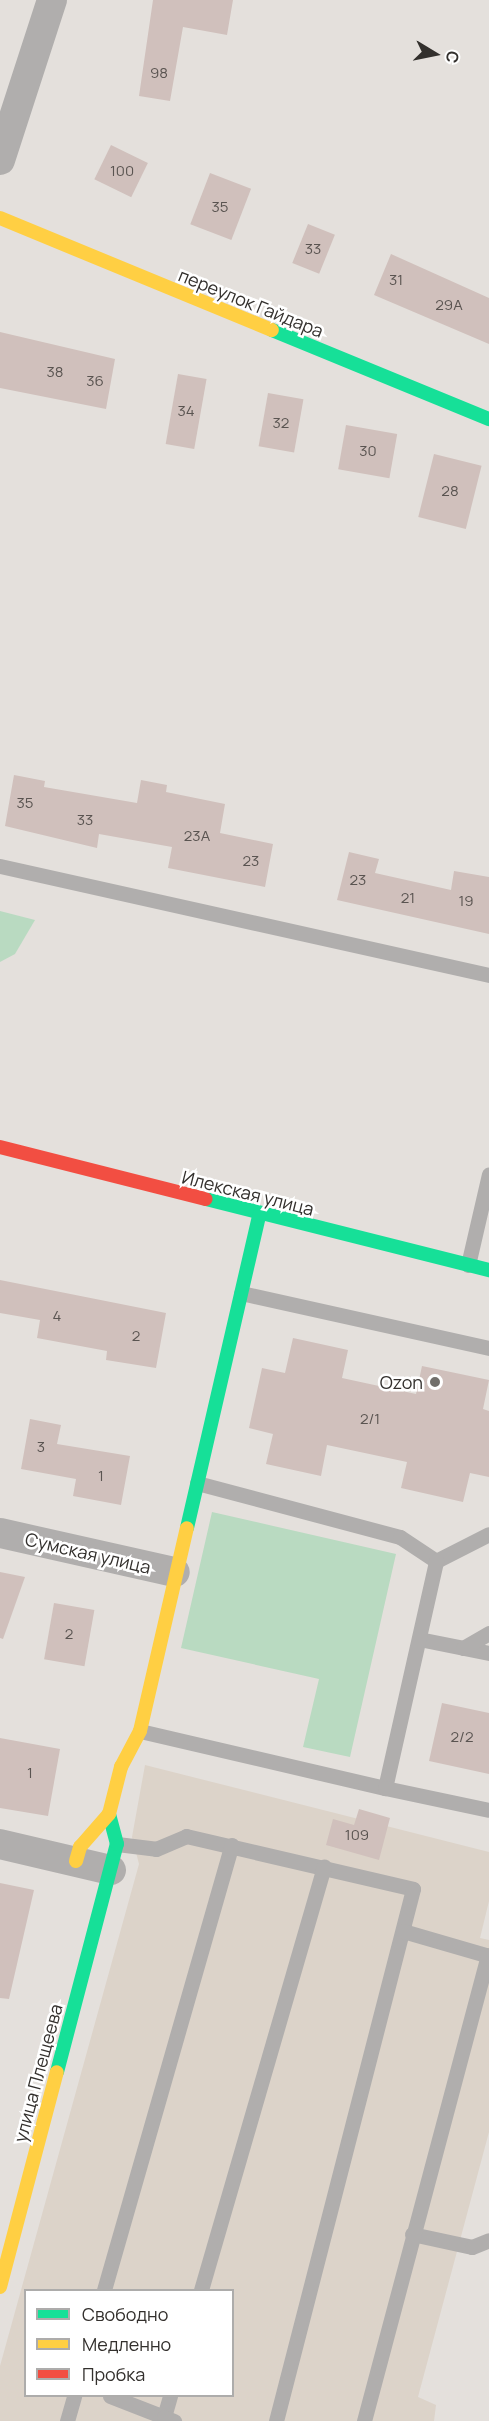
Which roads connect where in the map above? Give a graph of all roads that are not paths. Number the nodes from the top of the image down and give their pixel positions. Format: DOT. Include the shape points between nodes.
graph roads {
  1 [pos="52,0"];
  2 [pos="0,160"];
  3 [pos="0,218"];
  4 [pos="489,419"];
  5 [pos="0,866"];
  6 [pos="489,975"];
  7 [pos="0,1147"];
  8 [pos="489,1174"];
  9 [pos="259,1215"];
  10 [pos="468,1265"];
  11 [pos="489,1270"];
  12 [pos="241,1293"];
  13 [pos="489,1348"];
  14 [pos="197,1483"];
  15 [pos="0,1533"];
  16 [pos="489,1534"];
  17 [pos="436,1561"];
  18 [pos="175,1572"];
  19 [pos="489,1633"];
  20 [pos="419,1638"];
  21 [pos="463,1648"];
  22 [pos="489,1653"];
  23 [pos="140,1731"];
  24 [pos="385,1788"];
  25 [pos="489,1810"];
  26 [pos="108,1814"];
  27 [pos="0,1844"];
  28 [pos="232,1845"];
  29 [pos="114,1857"];
  30 [pos="76,1862"];
  31 [pos="324,1867"];
  32 [pos="403,1931"];
  33 [pos="488,1955"];
  34 [pos="412,2234"];
  35 [pos="489,2240"];
  36 [pos="0,2286"];
  37 [pos="104,2289"];
  38 [pos="201,2289"];
  39 [pos="74,2397"];
  40 [pos="113,2397"];
  41 [pos="170,2397"];
  42 [pos="169,2419"];
  43 [pos="66,2421"];
  44 [pos="276,2421"];
  45 [pos="364,2421"];
  1 -- 2 [label="street"];
  3 -- 4 [label="street, переулок Гайдара"];
  5 -- 6 [label="lane"];
  7 -- 9 [label="street, Илекская улица"];
  8 -- 10 [label="lane"];
  9 -- 10 [label="street, Илекская улица"];
  9 -- 12 [label="street"];
  10 -- 11 [label="street, Илекская улица"];
  12 -- 13 [label="lane"];
  12 -- 14 [label="street"];
  14 -- 17 [label="lane" via="400,1537"];
  14 -- 18 [label="street"];
  15 -- 18 [label="street, Сумская улица"];
  16 -- 17 [label="lane"];
  17 -- 20 [label="lane"];
  18 -- 23 [label="street"];
  19 -- 21 [label="lane"];
  20 -- 21 [label="lane"];
  20 -- 24 [label="lane"];
  21 -- 22 [label="lane"];
  23 -- 24 [label="lane"];
  23 -- 26 [label="street" via="121,1767"];
  24 -- 25 [label="lane"];
  26 -- 29 [label="street"];
  26 -- 30 [label="street" via="80,1847"];
  27 -- 30 [label="street"];
  28 -- 29 [label="lane" via="186,1836 156,1849"];
  28 -- 31 [label="lane"];
  28 -- 37 [label="lane"];
  29 -- 30 [label="street"];
  29 -- 36 [label="street, улица Плещеева"];
  31 -- 32 [label="lane" via="413,1889"];
  31 -- 38 [label="lane"];
  32 -- 33 [label="lane"];
  32 -- 44 [label="lane"];
  33 -- 34 [label="lane"];
  34 -- 35 [label="lane" via="472,2247"];
  34 -- 45 [label="lane"];
  39 -- 43 [label="lane"];
  40 -- 42 [label="lane"];
  41 -- 42 [label="lane"];
}
